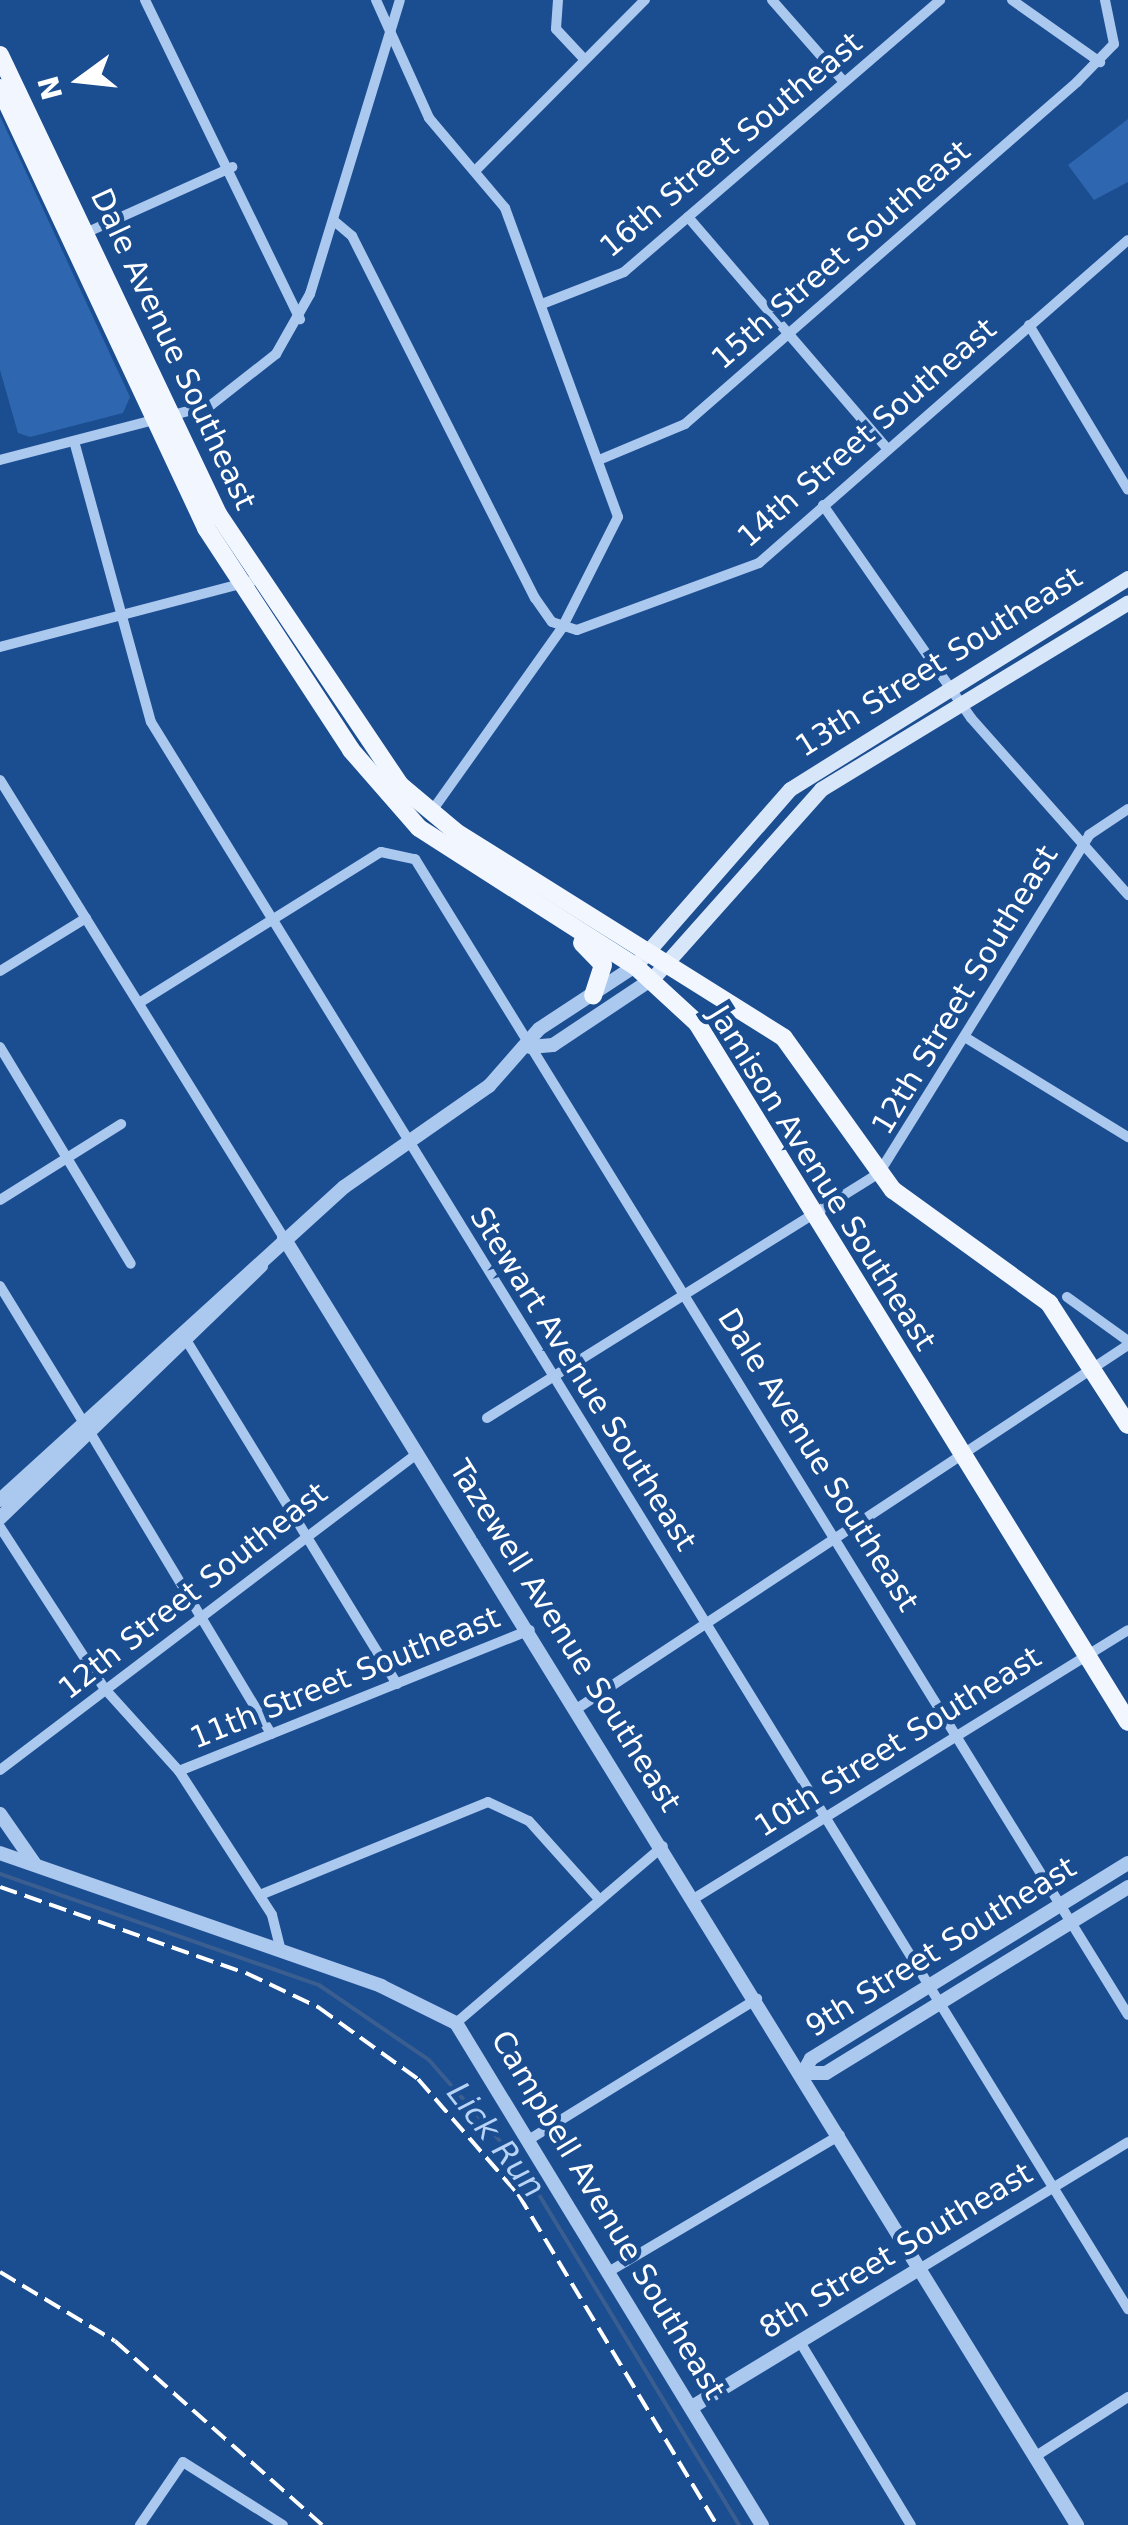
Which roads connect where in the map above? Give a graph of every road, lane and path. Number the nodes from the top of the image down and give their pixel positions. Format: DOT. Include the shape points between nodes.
graph roads {
  1 [pos="145,0"];
  2 [pos="376,0"];
  3 [pos="400,0"];
  4 [pos="558,0"];
  5 [pos="645,0"];
  6 [pos="772,0"];
  7 [pos="940,0"];
  8 [pos="1012,0"];
  9 [pos="1105,0"];
  10 [pos="390,33"];
  11 [pos="0,56"];
  12 [pos="586,60"];
  13 [pos="1100,62"];
  14 [pos="844,82"];
  15 [pos="0,88"];
  16 [pos="232,167"];
  17 [pos="478,168"];
  18 [pos="688,217"];
  19 [pos="333,220"];
  20 [pos="79,236"];
  21 [pos="1128,240"];
  22 [pos="542,304"];
  23 [pos="300,318"];
  24 [pos="1029,325"];
  25 [pos="789,334"];
  26 [pos="163,419"];
  27 [pos="74,441"];
  28 [pos="886,448"];
  29 [pos="0,460"];
  30 [pos="599,460"];
  31 [pos="1128,490"];
  32 [pos="823,505"];
  33 [pos="1128,578"];
  34 [pos="260,579"];
  35 [pos="240,584"];
  36 [pos="1128,602"];
  37 [pos="118,616"];
  38 [pos="562,628"];
  39 [pos="0,646"];
  40 [pos="302,661"];
  41 [pos="949,686"];
  42 [pos="960,703"];
  43 [pos="0,780"];
  44 [pos="1128,809"];
  45 [pos="430,812"];
  46 [pos="419,828"];
  47 [pos="1083,844"];
  48 [pos="1128,896"];
  49 [pos="550,911"];
  50 [pos="86,918"];
  51 [pos="271,920"];
  52 [pos="651,953"];
  53 [pos="669,964"];
  54 [pos="635,966"];
  55 [pos="0,971"];
  56 [pos="652,979"];
  57 [pos="593,995"];
  58 [pos="139,1002"];
  59 [pos="968,1039"];
  60 [pos="0,1047"];
  61 [pos="530,1047"];
  62 [pos="121,1124"];
  63 [pos="1128,1137"];
  64 [pos="406,1138"];
  65 [pos="68,1160"];
  66 [pos="880,1173"];
  67 [pos="0,1200"];
  68 [pos="815,1212"];
  69 [pos="284,1238"];
  70 [pos="131,1264"];
  71 [pos="0,1286"];
  72 [pos="683,1294"];
  73 [pos="1066,1297"];
  74 [pos="188,1343"];
  75 [pos="1128,1343"];
  76 [pos="1093,1368"];
  77 [pos="551,1375"];
  78 [pos="487,1418"];
  79 [pos="1128,1425"];
  80 [pos="87,1429"];
  81 [pos="418,1453"];
  82 [pos="960,1453"];
  83 [pos="0,1500"];
  84 [pos="0,1518"];
  85 [pos="0,1527"];
  86 [pos="304,1536"];
  87 [pos="834,1537"];
  88 [pos="204,1612"];
  89 [pos="705,1623"];
  90 [pos="530,1630"];
  91 [pos="1128,1630"];
  92 [pos="1089,1655"];
  93 [pos="396,1684"];
  94 [pos="104,1688"];
  95 [pos="578,1708"];
  96 [pos="1128,1722"];
  97 [pos="271,1734"];
  98 [pos="956,1735"];
  99 [pos="0,1770"];
  100 [pos="179,1771"];
  101 [pos="0,1814"];
  102 [pos="824,1817"];
  103 [pos="663,1846"];
  104 [pos="0,1853"];
  105 [pos="1128,1863"];
  106 [pos="34,1864"];
  107 [pos="1128,1886"];
  108 [pos="260,1895"];
  109 [pos="695,1898"];
  110 [pos="598,1899"];
  111 [pos="1060,1905"];
  112 [pos="1071,1922"];
  113 [pos="282,1951"];
  114 [pos="929,1986"];
  115 [pos="756,1998"];
  116 [pos="938,2003"];
  117 [pos="1128,2015"];
  118 [pos="456,2023"];
  119 [pos="804,2073"];
  120 [pos="840,2135"];
  121 [pos="530,2139"];
  122 [pos="1128,2142"];
  123 [pos="1053,2188"];
  124 [pos="922,2268"];
  125 [pos="610,2272"];
  126 [pos="1128,2309"];
  127 [pos="800,2342"];
  128 [pos="1128,2397"];
  129 [pos="692,2407"];
  130 [pos="1036,2456"];
  131 [pos="140,2525"];
  132 [pos="283,2525"];
  133 [pos="762,2525"];
  134 [pos="911,2525"];
  135 [pos="1078,2525"];
  1 -- 16 [label="street"];
  2 -- 10 [label="street"];
  3 -- 10 [label="street"];
  4 -- 12 [label="street" via="556,29"];
  5 -- 12 [label="street"];
  6 -- 14 [label="street"];
  7 -- 14 [label="street, 16th Street Southeast"];
  8 -- 13 [label="street"];
  9 -- 13 [label="street" via="1115,38"];
  10 -- 17 [label="street" via="429,118"];
  10 -- 19 [label="street"];
  11 -- 20 [label="main road, Dale Avenue Southeast"];
  12 -- 17 [label="street"];
  13 -- 25 [label="street, 15th Street Southeast"];
  14 -- 18 [label="street, 16th Street Southeast"];
  15 -- 20 [label="main road, Dale Avenue Southeast"];
  16 -- 20 [label="street"];
  16 -- 23 [label="street"];
  17 -- 22 [label="street" via="506,208"];
  18 -- 22 [label="street, 16th Street Southeast" via="618,276"];
  18 -- 25 [label="street"];
  19 -- 23 [label="street"];
  19 -- 38 [label="street" via="352,236 534,598"];
  20 -- 26 [label="main road, Dale Avenue Southeast"];
  21 -- 24 [label="street, 14th Street Southeast"];
  22 -- 30 [label="street"];
  23 -- 26 [label="street" via="233,393"];
  24 -- 28 [label="street, 14th Street Southeast"];
  24 -- 31 [label="street"];
  25 -- 28 [label="street"];
  25 -- 30 [label="street, 15th Street Southeast" via="675,431"];
  26 -- 27 [label="street"];
  26 -- 34 [label="main road, Dale Avenue Southeast"];
  26 -- 35 [label="main road, Dale Avenue Southeast"];
  27 -- 29 [label="street"];
  27 -- 37 [label="street, Stewart Avenue Southeast"];
  28 -- 32 [label="street, 14th Street Southeast"];
  30 -- 38 [label="street" via="617,528"];
  32 -- 38 [label="street, 14th Street Southeast" via="747,571 606,625"];
  32 -- 41 [label="street"];
  33 -- 41 [label="main road, 13th Street Southeast"];
  34 -- 35 [label="street"];
  34 -- 40 [label="main road, Dale Avenue Southeast"];
  35 -- 37 [label="street"];
  35 -- 40 [label="main road, Dale Avenue Southeast"];
  36 -- 42 [label="main road, 13th Street Southeast"];
  37 -- 39 [label="street"];
  37 -- 51 [label="street, Stewart Avenue Southeast" via="152,722"];
  38 -- 45 [label="street"];
  40 -- 45 [label="main road"];
  40 -- 46 [label="main road, Jamison Avenue Southeast" via="379,789"];
  41 -- 42 [label="street"];
  41 -- 52 [label="main road, 13th Street Southeast" via="790,788"];
  42 -- 47 [label="street"];
  42 -- 53 [label="main road, 13th Street Southeast" via="796,811"];
  43 -- 50 [label="street, Tazewell Avenue Southeast"];
  44 -- 47 [label="street, 12th Street Southeast"];
  45 -- 46 [label="street"];
  45 -- 52 [label="main road"];
  46 -- 49 [label="main road, Jamison Avenue Southeast"];
  47 -- 48 [label="street"];
  47 -- 59 [label="street, 12th Street Southeast"];
  49 -- 54 [label="main road, Jamison Avenue Southeast"];
  49 -- 57 [label="main road" via="602,961"];
  50 -- 55 [label="street"];
  50 -- 58 [label="street, Tazewell Avenue Southeast"];
  51 -- 58 [label="street"];
  51 -- 61 [label="street, Dale Avenue Southeast" via="381,852 399,851 418,863"];
  51 -- 64 [label="street, Stewart Avenue Southeast"];
  52 -- 53 [label="main road"];
  52 -- 54 [label="main road, 13th Street Southeast"];
  53 -- 56 [label="main road, 13th Street Southeast"];
  53 -- 66 [label="main road" via="784,1038"];
  54 -- 56 [label="main road, Jamison Avenue Southeast"];
  54 -- 57 [label="street, 13th Street Southeast"];
  56 -- 61 [label="street, 13th Street Southeast" via="553,1045"];
  56 -- 68 [label="main road, Jamison Avenue Southeast" via="696,1023"];
  57 -- 61 [label="street, 13th Street Southeast" via="539,1029"];
  58 -- 69 [label="street, Tazewell Avenue Southeast"];
  59 -- 63 [label="street"];
  59 -- 66 [label="street, 12th Street Southeast"];
  60 -- 65 [label="street"];
  61 -- 64 [label="street, 13th Street Southeast"];
  61 -- 72 [label="street, Dale Avenue Southeast"];
  62 -- 65 [label="street"];
  64 -- 69 [label="street, 13th Street Southeast"];
  64 -- 77 [label="street, Stewart Avenue Southeast"];
  65 -- 67 [label="street"];
  65 -- 70 [label="street"];
  66 -- 68 [label="street, 12th Street Southeast"];
  66 -- 76 [label="main road" via="916,1210 1030,1283"];
  68 -- 72 [label="street, 12th Street Southeast"];
  68 -- 82 [label="main road, Jamison Avenue Southeast"];
  69 -- 74 [label="street, 13th Street Southeast"];
  69 -- 80 [label="street, 13th Street Southeast"];
  69 -- 81 [label="street, Tazewell Avenue Southeast"];
  71 -- 80 [label="street"];
  72 -- 77 [label="street, 12th Street Southeast"];
  72 -- 87 [label="street, Dale Avenue Southeast"];
  73 -- 75 [label="street"];
  74 -- 80 [label="street, 13th Street Southeast"];
  74 -- 86 [label="street"];
  75 -- 76 [label="street"];
  76 -- 79 [label="main road"];
  76 -- 82 [label="street"];
  77 -- 78 [label="street, 12th Street Southeast"];
  77 -- 89 [label="street, Stewart Avenue Southeast"];
  80 -- 83 [label="street, 13th Street Southeast"];
  80 -- 84 [label="street, 13th Street Southeast"];
  80 -- 88 [label="street"];
  81 -- 86 [label="street, 12th Street Southeast"];
  81 -- 90 [label="street, Tazewell Avenue Southeast"];
  82 -- 87 [label="street"];
  82 -- 92 [label="main road, Jamison Avenue Southeast"];
  85 -- 94 [label="street"];
  86 -- 88 [label="street, 12th Street Southeast"];
  86 -- 93 [label="street"];
  87 -- 89 [label="street"];
  87 -- 98 [label="street, Dale Avenue Southeast"];
  88 -- 94 [label="street, 12th Street Southeast"];
  88 -- 97 [label="street"];
  89 -- 95 [label="street"];
  89 -- 102 [label="street, Stewart Avenue Southeast"];
  90 -- 93 [label="street, 11th Street Southeast"];
  90 -- 95 [label="street, Tazewell Avenue Southeast"];
  91 -- 92 [label="street, 10th Street Southeast"];
  92 -- 96 [label="main road, Jamison Avenue Southeast"];
  92 -- 98 [label="street, 10th Street Southeast"];
  93 -- 97 [label="street, 11th Street Southeast"];
  94 -- 99 [label="street, 12th Street Southeast"];
  94 -- 100 [label="street"];
  95 -- 103 [label="street, Tazewell Avenue Southeast"];
  97 -- 100 [label="street, 11th Street Southeast"];
  98 -- 102 [label="street, 10th Street Southeast"];
  98 -- 111 [label="street, Dale Avenue Southeast"];
  100 -- 108 [label="street"];
  101 -- 106 [label="street"];
  102 -- 109 [label="street, 10th Street Southeast"];
  102 -- 114 [label="street, Stewart Avenue Southeast"];
  103 -- 109 [label="street, Tazewell Avenue Southeast"];
  103 -- 110 [label="street"];
  104 -- 106 [label="street, Campbell Avenue Southeast"];
  105 -- 111 [label="street, 9th Street Southeast"];
  106 -- 113 [label="street, Campbell Avenue Southeast"];
  107 -- 112 [label="street, 9th Street Southeast"];
  108 -- 110 [label="street" via="488,1802 518,1812"];
  108 -- 113 [label="street"];
  109 -- 115 [label="street, Tazewell Avenue Southeast"];
  110 -- 118 [label="street"];
  111 -- 112 [label="street, Dale Avenue Southeast"];
  111 -- 114 [label="street, 9th Street Southeast"];
  112 -- 116 [label="street, 9th Street Southeast"];
  112 -- 117 [label="street, Dale Avenue Southeast"];
  113 -- 118 [label="street, Campbell Avenue Southeast"];
  114 -- 116 [label="street, Stewart Avenue Southeast"];
  114 -- 119 [label="street, 9th Street Southeast" via="811,2059"];
  115 -- 119 [label="street, Tazewell Avenue Southeast"];
  115 -- 121 [label="street"];
  116 -- 119 [label="street, 9th Street Southeast" via="826,2073"];
  116 -- 123 [label="street, Stewart Avenue Southeast"];
  118 -- 121 [label="street, Campbell Avenue Southeast"];
  119 -- 120 [label="street, Tazewell Avenue Southeast"];
  120 -- 124 [label="street, Tazewell Avenue Southeast"];
  120 -- 125 [label="street"];
  121 -- 125 [label="street, Campbell Avenue Southeast"];
  122 -- 123 [label="street, 8th Street Southeast"];
  123 -- 124 [label="street, 8th Street Southeast"];
  123 -- 126 [label="street, Stewart Avenue Southeast"];
  124 -- 127 [label="street, 8th Street Southeast"];
  124 -- 130 [label="street, Tazewell Avenue Southeast"];
  125 -- 129 [label="street, Campbell Avenue Southeast"];
  127 -- 129 [label="street, 8th Street Southeast"];
  127 -- 134 [label="street"];
  128 -- 130 [label="street"];
  129 -- 133 [label="street, Campbell Avenue Southeast"];
  130 -- 135 [label="street, Tazewell Avenue Southeast"];
  131 -- 132 [label="street" via="170,2470 190,2462"];
}
